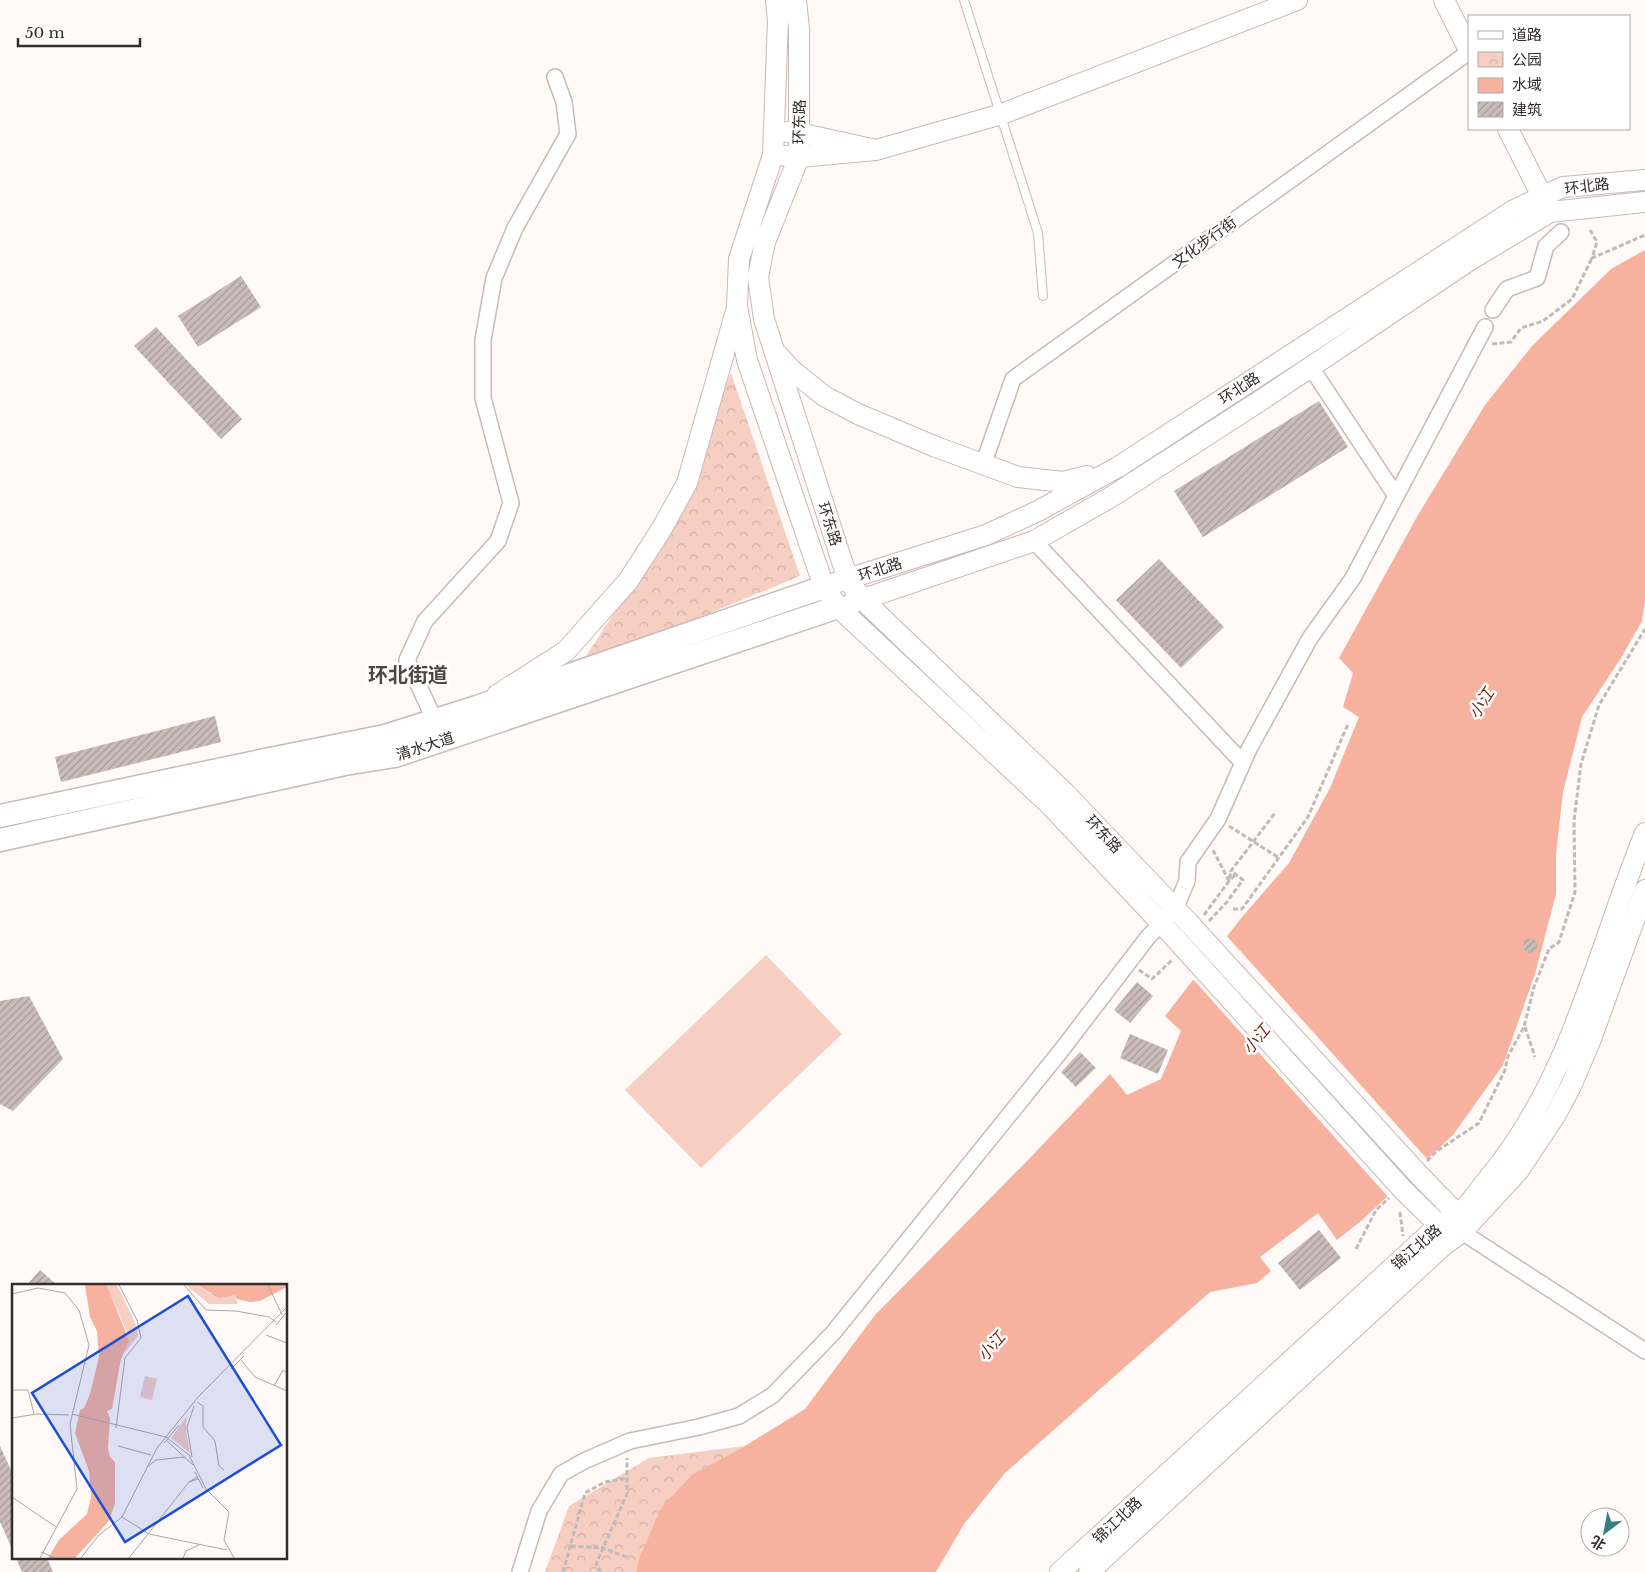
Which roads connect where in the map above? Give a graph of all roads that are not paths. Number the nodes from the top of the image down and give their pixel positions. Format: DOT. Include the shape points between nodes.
graph roads {
  1 [pos="776,0"];
  2 [pos="796,0"];
  3 [pos="964,0"];
  4 [pos="1297,0"];
  5 [pos="1444,0"];
  6 [pos="1468,49"];
  7 [pos="1468,52"];
  8 [pos="555,77"];
  9 [pos="1002,114"];
  10 [pos="1508,130"];
  11 [pos="774,132"];
  12 [pos="799,133"];
  13 [pos="876,150"];
  14 [pos="774,155"];
  15 [pos="799,157"];
  16 [pos="1645,180"];
  17 [pos="1645,202"];
  18 [pos="1546,205"];
  19 [pos="1561,232"];
  20 [pos="1043,296"];
  21 [pos="737,306"];
  22 [pos="1493,310"];
  23 [pos="1485,327"];
  24 [pos="774,350"];
  25 [pos="1310,366"];
  26 [pos="983,464"];
  27 [pos="1118,468"];
  28 [pos="1396,496"];
  29 [pos="1034,541"];
  30 [pos="848,580"];
  31 [pos="824,587"];
  32 [pos="862,599"];
  33 [pos="838,608"];
  34 [pos="477,707"];
  35 [pos="435,721"];
  36 [pos="1243,763"];
  37 [pos="0,816"];
  38 [pos="1645,833"];
  39 [pos="0,840"];
  40 [pos="1645,890"];
  41 [pos="1184,922"];
  42 [pos="1460,1224"];
  43 [pos="1439,1225"];
  44 [pos="1645,1351"];
  45 [pos="520,1572"];
  46 [pos="1060,1572"];
  47 [pos="1089,1572"];
  1 -- 11 [label="main road, 环东路"];
  2 -- 12 [label="main road, 环东路"];
  3 -- 9 [label="lane"];
  4 -- 9 [label="main road"];
  5 -- 6 [label="main road"];
  7 -- 26 [label="street, 文化步行街" via="1013,379"];
  8 -- 35 [label="street" via="564,102 568,134 515,228 494,278 482,340 483,398 511,503 498,541 425,621 407,660"];
  9 -- 13 [label="main road"];
  9 -- 20 [label="lane" via="1038,233"];
  10 -- 18 [label="main road"];
  11 -- 12 [label="main road"];
  11 -- 14 [label="main road, 环东路"];
  12 -- 13 [label="main road"];
  12 -- 15 [label="main road, 环东路"];
  13 -- 15 [label="main road"];
  14 -- 15 [label="main road"];
  14 -- 21 [label="main road, 环东路" via="739,258"];
  15 -- 24 [label="main road, 环东路" via="765,242 758,277 764,319"];
  16 -- 18 [label="main road, 环北路" via="1563,187"];
  17 -- 18 [label="main road, 环北路"];
  18 -- 25 [label="main road, 环北路" via="1470,260"];
  18 -- 27 [label="main road, 环北路" via="1514,210"];
  19 -- 22 [label="street" via="1546,246 1537,278 1507,289"];
  21 -- 31 [label="main road, 环东路" via="747,360"];
  21 -- 34 [label="main road" via="686,483 656,538 628,581 566,651"];
  23 -- 28 [label="street"];
  24 -- 26 [label="main road" via="793,371 824,396 858,414"];
  24 -- 30 [label="main road, 环东路"];
  25 -- 28 [label="street"];
  25 -- 29 [label="main road, 环北路" via="1112,497"];
  26 -- 27 [label="main road" via="1018,478 1063,482"];
  27 -- 30 [label="main road, 环北路" via="986,535"];
  28 -- 36 [label="street" via="1353,578 1310,638"];
  29 -- 32 [label="main road, 环北路"];
  29 -- 36 [label="street"];
  30 -- 31 [label="main road, 环北路"];
  30 -- 32 [label="main road, 环东路"];
  31 -- 33 [label="main road, 环东路"];
  31 -- 34 [label="main road, 清水大道"];
  32 -- 33 [label="main road, 环北路"];
  32 -- 41 [label="main road, 环东路" via="1065,793"];
  33 -- 39 [label="main road, 清水大道" via="395,756 345,764"];
  33 -- 41 [label="main road, 环东路" via="1050,805"];
  34 -- 35 [label="main road, 清水大道"];
  35 -- 37 [label="main road, 清水大道" via="385,736"];
  36 -- 41 [label="street" via="1218,819 1188,862"];
  38 -- 42 [label="main road, 锦江北路" via="1553,1078 1516,1143"];
  40 -- 42 [label="main road, 锦江北路" via="1590,1039 1555,1116 1519,1170"];
  41 -- 42 [label="main road, bridge" via="1422,1170"];
  41 -- 43 [label="main road, bridge" via="1397,1197"];
  41 -- 45 [label="street" via="1148,936 1060,1052 833,1333 773,1395 739,1416 630,1441 561,1474 539,1511"];
  42 -- 43 [label="main road"];
  42 -- 44 [label="street"];
  42 -- 47 [label="main road, 锦江北路" via="1444,1245"];
  43 -- 46 [label="main road, 锦江北路"];
}
